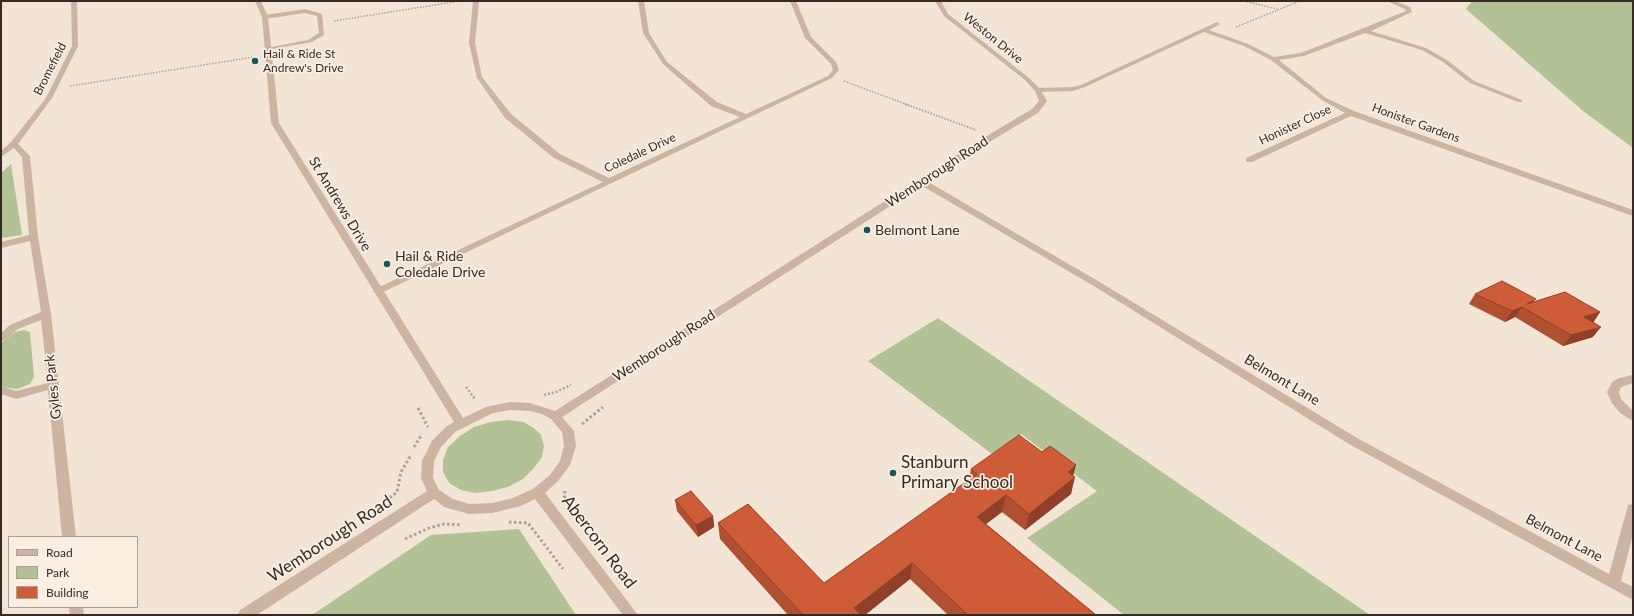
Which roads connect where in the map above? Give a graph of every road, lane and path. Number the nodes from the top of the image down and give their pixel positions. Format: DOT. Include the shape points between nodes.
graph roads {
  1 [pos="74,1"];
  2 [pos="258,1"];
  3 [pos="460,1"];
  4 [pos="476,1"];
  5 [pos="641,1"];
  6 [pos="792,1"];
  7 [pos="938,1"];
  8 [pos="1244,1"];
  9 [pos="1300,1"];
  10 [pos="1390,1"];
  11 [pos="1278,9"];
  12 [pos="265,17"];
  13 [pos="321,23"];
  14 [pos="1217,24"];
  15 [pos="1231,28"];
  16 [pos="1204,30"];
  17 [pos="1365,31"];
  18 [pos="268,52"];
  19 [pos="1273,59"];
  20 [pos="830,76"];
  21 [pos="55,89"];
  22 [pos="1038,90"];
  23 [pos="1520,101"];
  24 [pos="1351,113"];
  25 [pos="744,116"];
  26 [pos="994,136"];
  27 [pos="14,144"];
  28 [pos="1,155"];
  29 [pos="1249,160"];
  30 [pos="608,181"];
  31 [pos="922,182"];
  32 [pos="1633,213"];
  33 [pos="34,237"];
  34 [pos="1,245"];
  35 [pos="378,291"];
  36 [pos="46,314"];
  37 [pos="1,338"];
  38 [pos="1633,380"];
  39 [pos="54,385"];
  40 [pos="1,390"];
  41 [pos="603,407"];
  42 [pos="418,408"];
  43 [pos="555,416"];
  44 [pos="1633,417"];
  45 [pos="461,424"];
  46 [pos="582,428"];
  47 [pos="566,484"];
  48 [pos="537,492"];
  49 [pos="434,493"];
  50 [pos="377,508"];
  51 [pos="1633,509"];
  52 [pos="578,514"];
  53 [pos="504,522"];
  54 [pos="467,526"];
  55 [pos="69,536"];
  56 [pos="405,539"];
  57 [pos="563,569"];
  58 [pos="1614,582"];
  59 [pos="1633,594"];
  60 [pos="245,615"];
  61 [pos="631,615"];
  1 -- 21 [label="street, Bromefield" via="76,46"];
  2 -- 12 [label="street, St Andrews Drive"];
  3 -- 13 [label="path"];
  4 -- 30 [label="street" via="472,43 479,77 508,116 557,156"];
  5 -- 25 [label="street" via="646,33 665,64 714,104"];
  6 -- 20 [label="street" via="808,38 834,63 836,70"];
  7 -- 22 [label="street, Weston Drive" via="946,15"];
  8 -- 11 [label="path"];
  9 -- 11 [label="path"];
  10 -- 17 [label="street" via="1408,8 1409,12"];
  11 -- 15 [label="path"];
  12 -- 13 [label="street" via="305,11 320,15"];
  12 -- 18 [label="street, St Andrews Drive"];
  13 -- 18 [label="street" via="322,34 310,41"];
  14 -- 16 [label="street"];
  16 -- 19 [label="street, Honister Gardens" via="1246,45"];
  16 -- 22 [label="street" via="1083,86 1073,89"];
  17 -- 19 [label="street" via="1302,55"];
  17 -- 23 [label="street" via="1424,49 1445,61 1472,82"];
  18 -- 21 [label="path"];
  18 -- 35 [label="street, St Andrews Drive" via="275,123"];
  19 -- 24 [label="street, Honister Gardens" via="1324,99"];
  20 -- 25 [label="street, Coledale Drive"];
  20 -- 26 [label="path"];
  21 -- 27 [label="street, Bromefield"];
  22 -- 26 [label="street, Wemborough Road" via="1043,101 1035,111"];
  24 -- 29 [label="street, Honister Close"];
  24 -- 32 [label="street, Honister Gardens"];
  25 -- 30 [label="street, Coledale Drive"];
  26 -- 31 [label="street, Wemborough Road"];
  27 -- 28 [label="street, Bromefield"];
  27 -- 33 [label="street, Gyles Park" via="26,156"];
  30 -- 35 [label="street, Coledale Drive"];
  31 -- 43 [label="street, Wemborough Road"];
  31 -- 58 [label="street, Belmont Lane" via="1353,441"];
  33 -- 34 [label="street"];
  33 -- 36 [label="street, Gyles Park"];
  35 -- 45 [label="street, St Andrews Drive"];
  36 -- 37 [label="street" via="14,327"];
  36 -- 39 [label="street, Gyles Park"];
  38 -- 44 [label="street" via="1616,385 1613,392 1624,410"];
  39 -- 40 [label="street" via="16,395"];
  39 -- 55 [label="street, Gyles Park"];
  41 -- 46 [label="path" via="583,423"];
  42 -- 50 [label="path" via="429,426 419,436 402,472 397,492"];
  43 -- 45 [label="street" via="530,407 510,406 490,410"];
  43 -- 48 [label="street" via="568,431 570,446 566,462 554,478"];
  45 -- 49 [label="street" via="451,429 436,444 428,461 427,478"];
  47 -- 52 [label="path" via="564,496"];
  48 -- 49 [label="street" via="516,502 492,508 468,509 449,503"];
  48 -- 61 [label="street, Abercorn Road"];
  49 -- 60 [label="street, Wemborough Road"];
  51 -- 58 [label="street"];
  53 -- 57 [label="path" via="528,523"];
  54 -- 56 [label="path" via="444,524"];
  58 -- 59 [label="street, Belmont Lane"];
}
